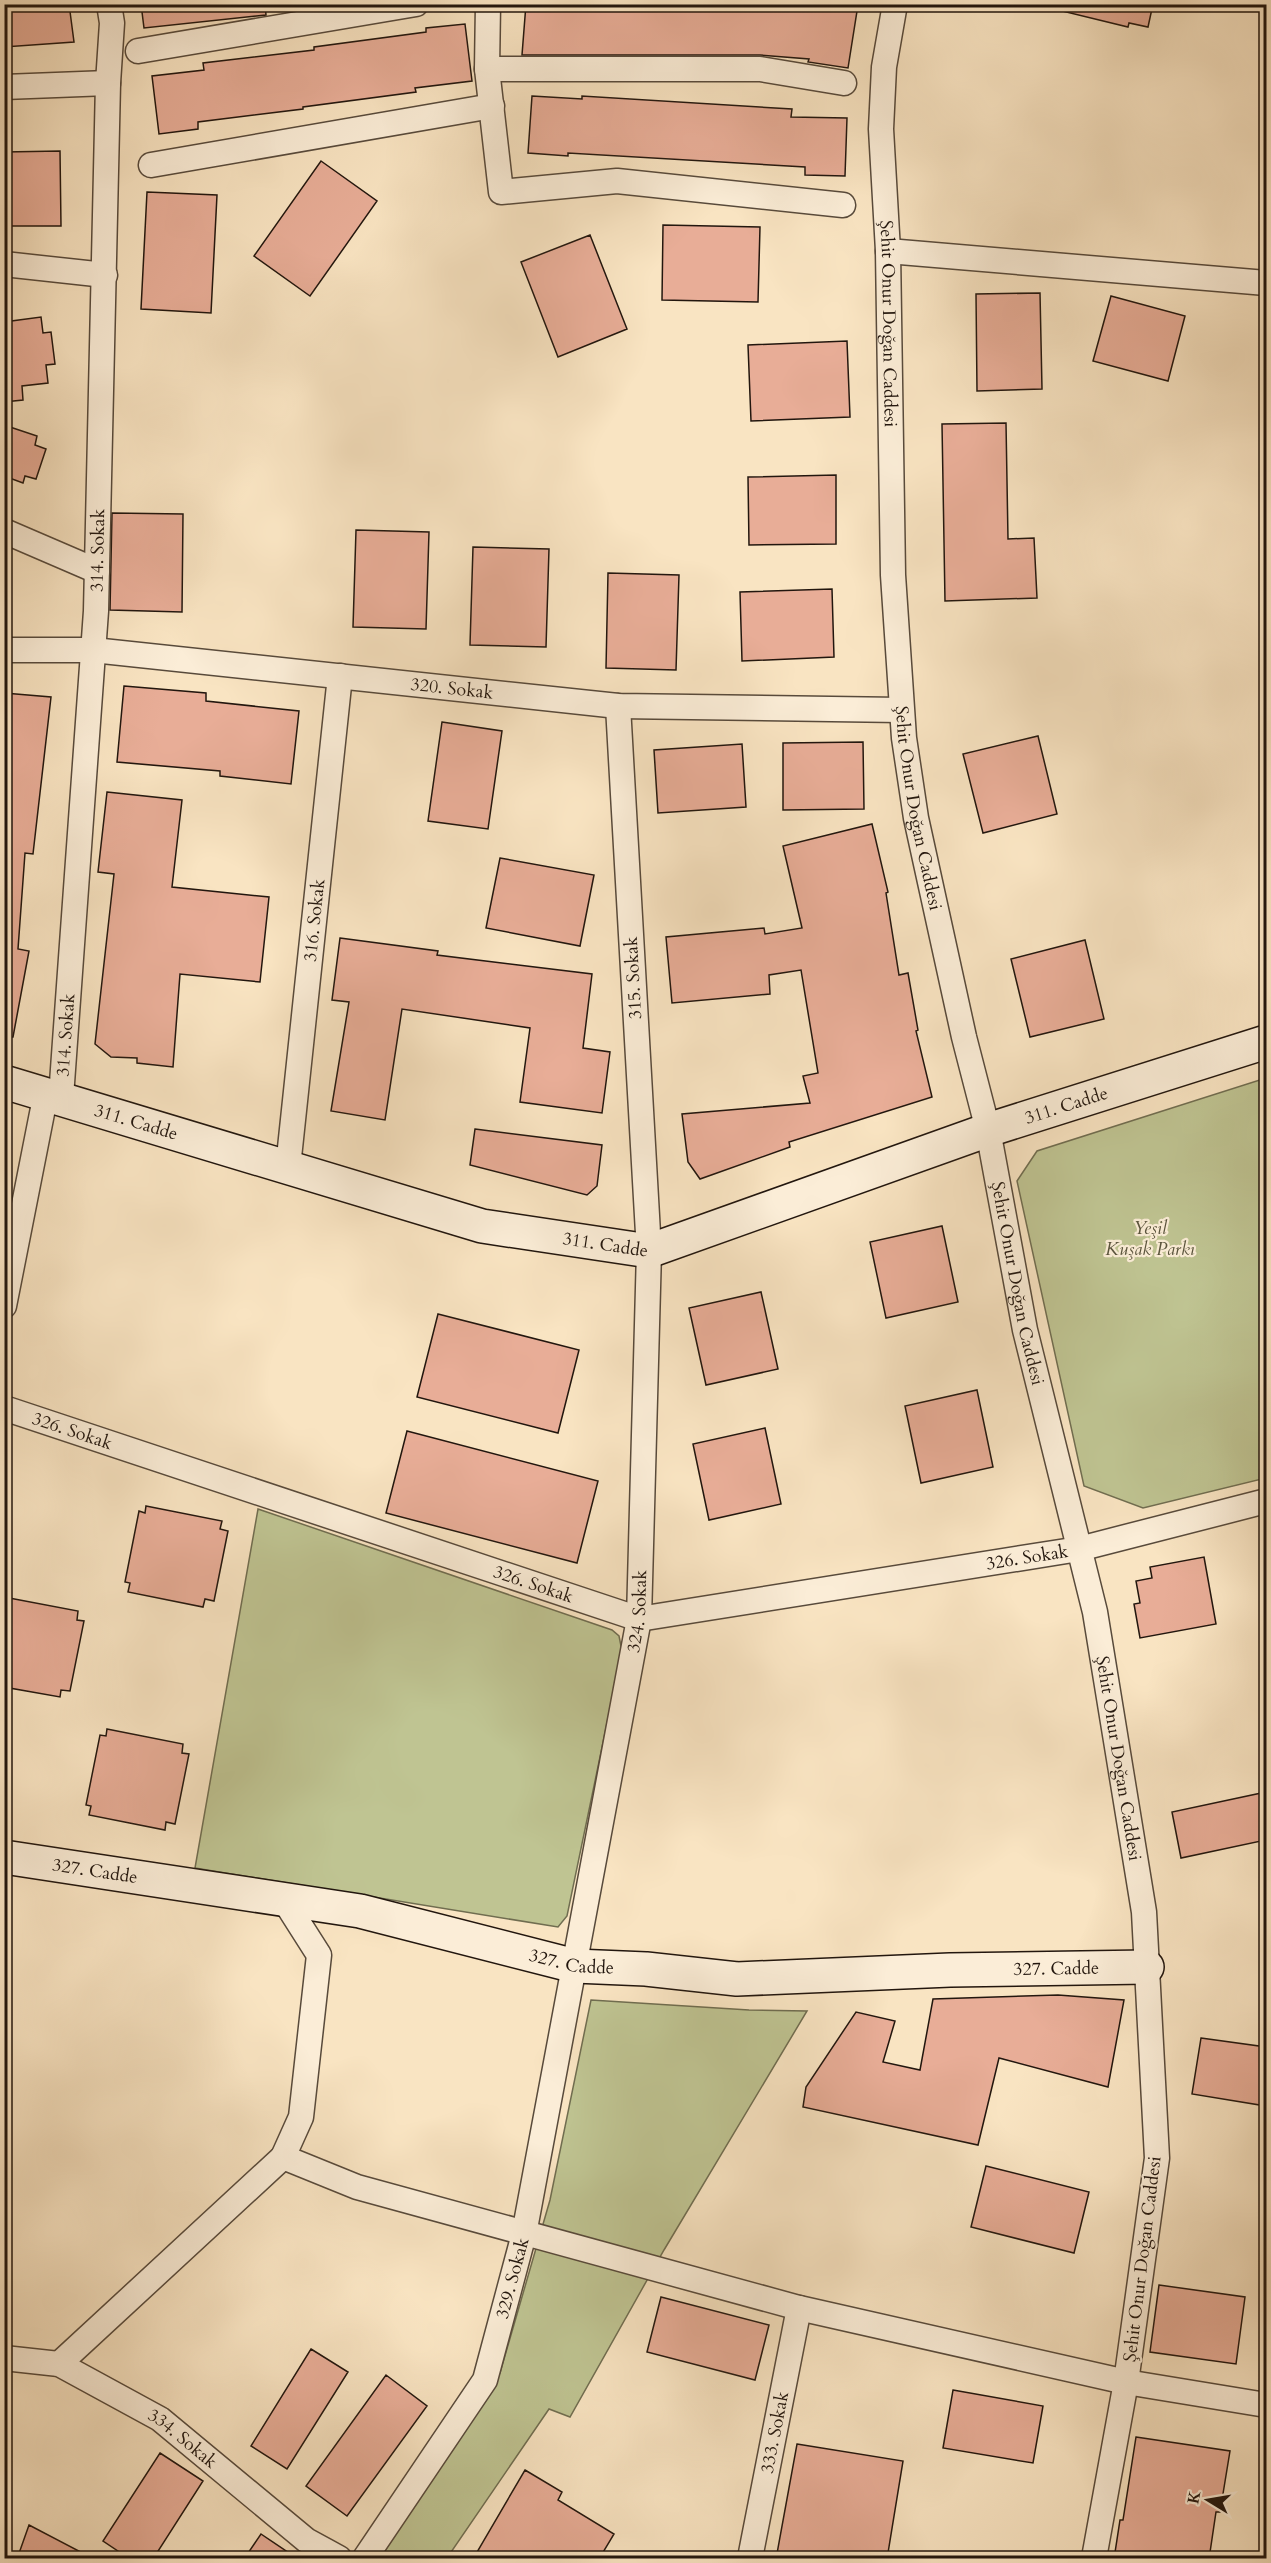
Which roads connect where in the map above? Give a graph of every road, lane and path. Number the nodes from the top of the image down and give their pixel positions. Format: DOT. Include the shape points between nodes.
graph roads {
  1 [pos="109,4"];
  2 [pos="416,4"];
  3 [pos="488,4"];
  4 [pos="895,4"];
  5 [pos="138,51"];
  6 [pos="488,69"];
  7 [pos="108,83"];
  8 [pos="844,83"];
  9 [pos="4,87"];
  10 [pos="492,106"];
  11 [pos="151,165"];
  12 [pos="843,205"];
  13 [pos="888,251"];
  14 [pos="4,264"];
  15 [pos="105,275"];
  16 [pos="1266,283"];
  17 [pos="4,531"];
  18 [pos="97,571"];
  19 [pos="4,650"];
  20 [pos="93,650"];
  21 [pos="340,676"];
  22 [pos="618,706"];
  23 [pos="901,710"];
  24 [pos="1266,1042"];
  25 [pos="4,1082"];
  26 [pos="53,1095"];
  27 [pos="988,1130"];
  28 [pos="288,1167"];
  29 [pos="649,1251"];
  30 [pos="4,1306"];
  31 [pos="4,1408"];
  32 [pos="1266,1501"];
  33 [pos="1079,1549"];
  34 [pos="639,1619"];
  35 [pos="4,1857"];
  36 [pos="284,1900"];
  37 [pos="575,1966"];
  38 [pos="1147,1967"];
  39 [pos="283,2157"];
  40 [pos="524,2234"];
  41 [pos="799,2308"];
  42 [pos="4,2358"];
  43 [pos="58,2364"];
  44 [pos="1126,2382"];
  45 [pos="1266,2406"];
  46 [pos="339,2559"];
  47 [pos="365,2559"];
  48 [pos="750,2559"];
  49 [pos="1094,2559"];
  1 -- 7 [label="street, 314. Sokak" via="112,23"];
  2 -- 5 [label="street"];
  3 -- 6 [label="street"];
  4 -- 13 [label="street, Şehit Onur Doğan Caddesi" via="884,68 881,129"];
  6 -- 8 [label="street" via="760,69"];
  6 -- 10 [label="street"];
  7 -- 9 [label="street"];
  7 -- 15 [label="street, 314. Sokak"];
  10 -- 11 [label="street"];
  10 -- 12 [label="street" via="501,192 617,181"];
  13 -- 16 [label="street"];
  13 -- 23 [label="street, Şehit Onur Doğan Caddesi" via="893,574"];
  14 -- 15 [label="street"];
  15 -- 18 [label="street, 314. Sokak"];
  17 -- 18 [label="street"];
  18 -- 20 [label="street, 314. Sokak"];
  19 -- 20 [label="street, 320. Sokak"];
  20 -- 21 [label="street, 320. Sokak"];
  20 -- 26 [label="street, 314. Sokak"];
  21 -- 22 [label="street, 320. Sokak"];
  21 -- 28 [label="street, 316. Sokak"];
  22 -- 23 [label="street, 320. Sokak"];
  22 -- 29 [label="street, 315. Sokak"];
  23 -- 27 [label="street, Şehit Onur Doğan Caddesi" via="916,818"];
  24 -- 27 [label="street, 311. Cadde"];
  25 -- 26 [label="street, 311. Cadde"];
  26 -- 28 [label="street, 311. Cadde"];
  26 -- 30 [label="street, 314. Sokak"];
  27 -- 29 [label="street, 311. Cadde"];
  27 -- 33 [label="street, Şehit Onur Doğan Caddesi" via="1025,1329"];
  28 -- 29 [label="street, 311. Cadde" via="482,1226"];
  29 -- 34 [label="street, 324. Sokak"];
  31 -- 34 [label="street, 326. Sokak"];
  32 -- 33 [label="street, 326. Sokak"];
  33 -- 34 [label="street, 326. Sokak"];
  33 -- 38 [label="street, Şehit Onur Doğan Caddesi" via="1105,1669 1144,1912"];
  34 -- 37 [label="street, 324. Sokak"];
  35 -- 36 [label="street, 327. Cadde"];
  36 -- 37 [label="street, 327. Cadde" via="360,1911"];
  36 -- 39 [label="street" via="318,1955 301,2117"];
  37 -- 38 [label="street, 327. Cadde" via="737,1979"];
  37 -- 40 [label="street, 329. Sokak"];
  38 -- 44 [label="street, Şehit Onur Doğan Caddesi" via="1157,2158"];
  39 -- 40 [label="street" via="357,2187"];
  39 -- 43 [label="street"];
  40 -- 41 [label="street"];
  40 -- 47 [label="street, 329. Sokak" via="485,2380"];
  41 -- 44 [label="street"];
  41 -- 48 [label="street, 333. Sokak"];
  42 -- 43 [label="street, 334. Sokak"];
  43 -- 46 [label="street, 334. Sokak" via="160,2419 306,2540"];
  44 -- 45 [label="street"];
  44 -- 49 [label="street, Şehit Onur Doğan Caddesi"];
}
